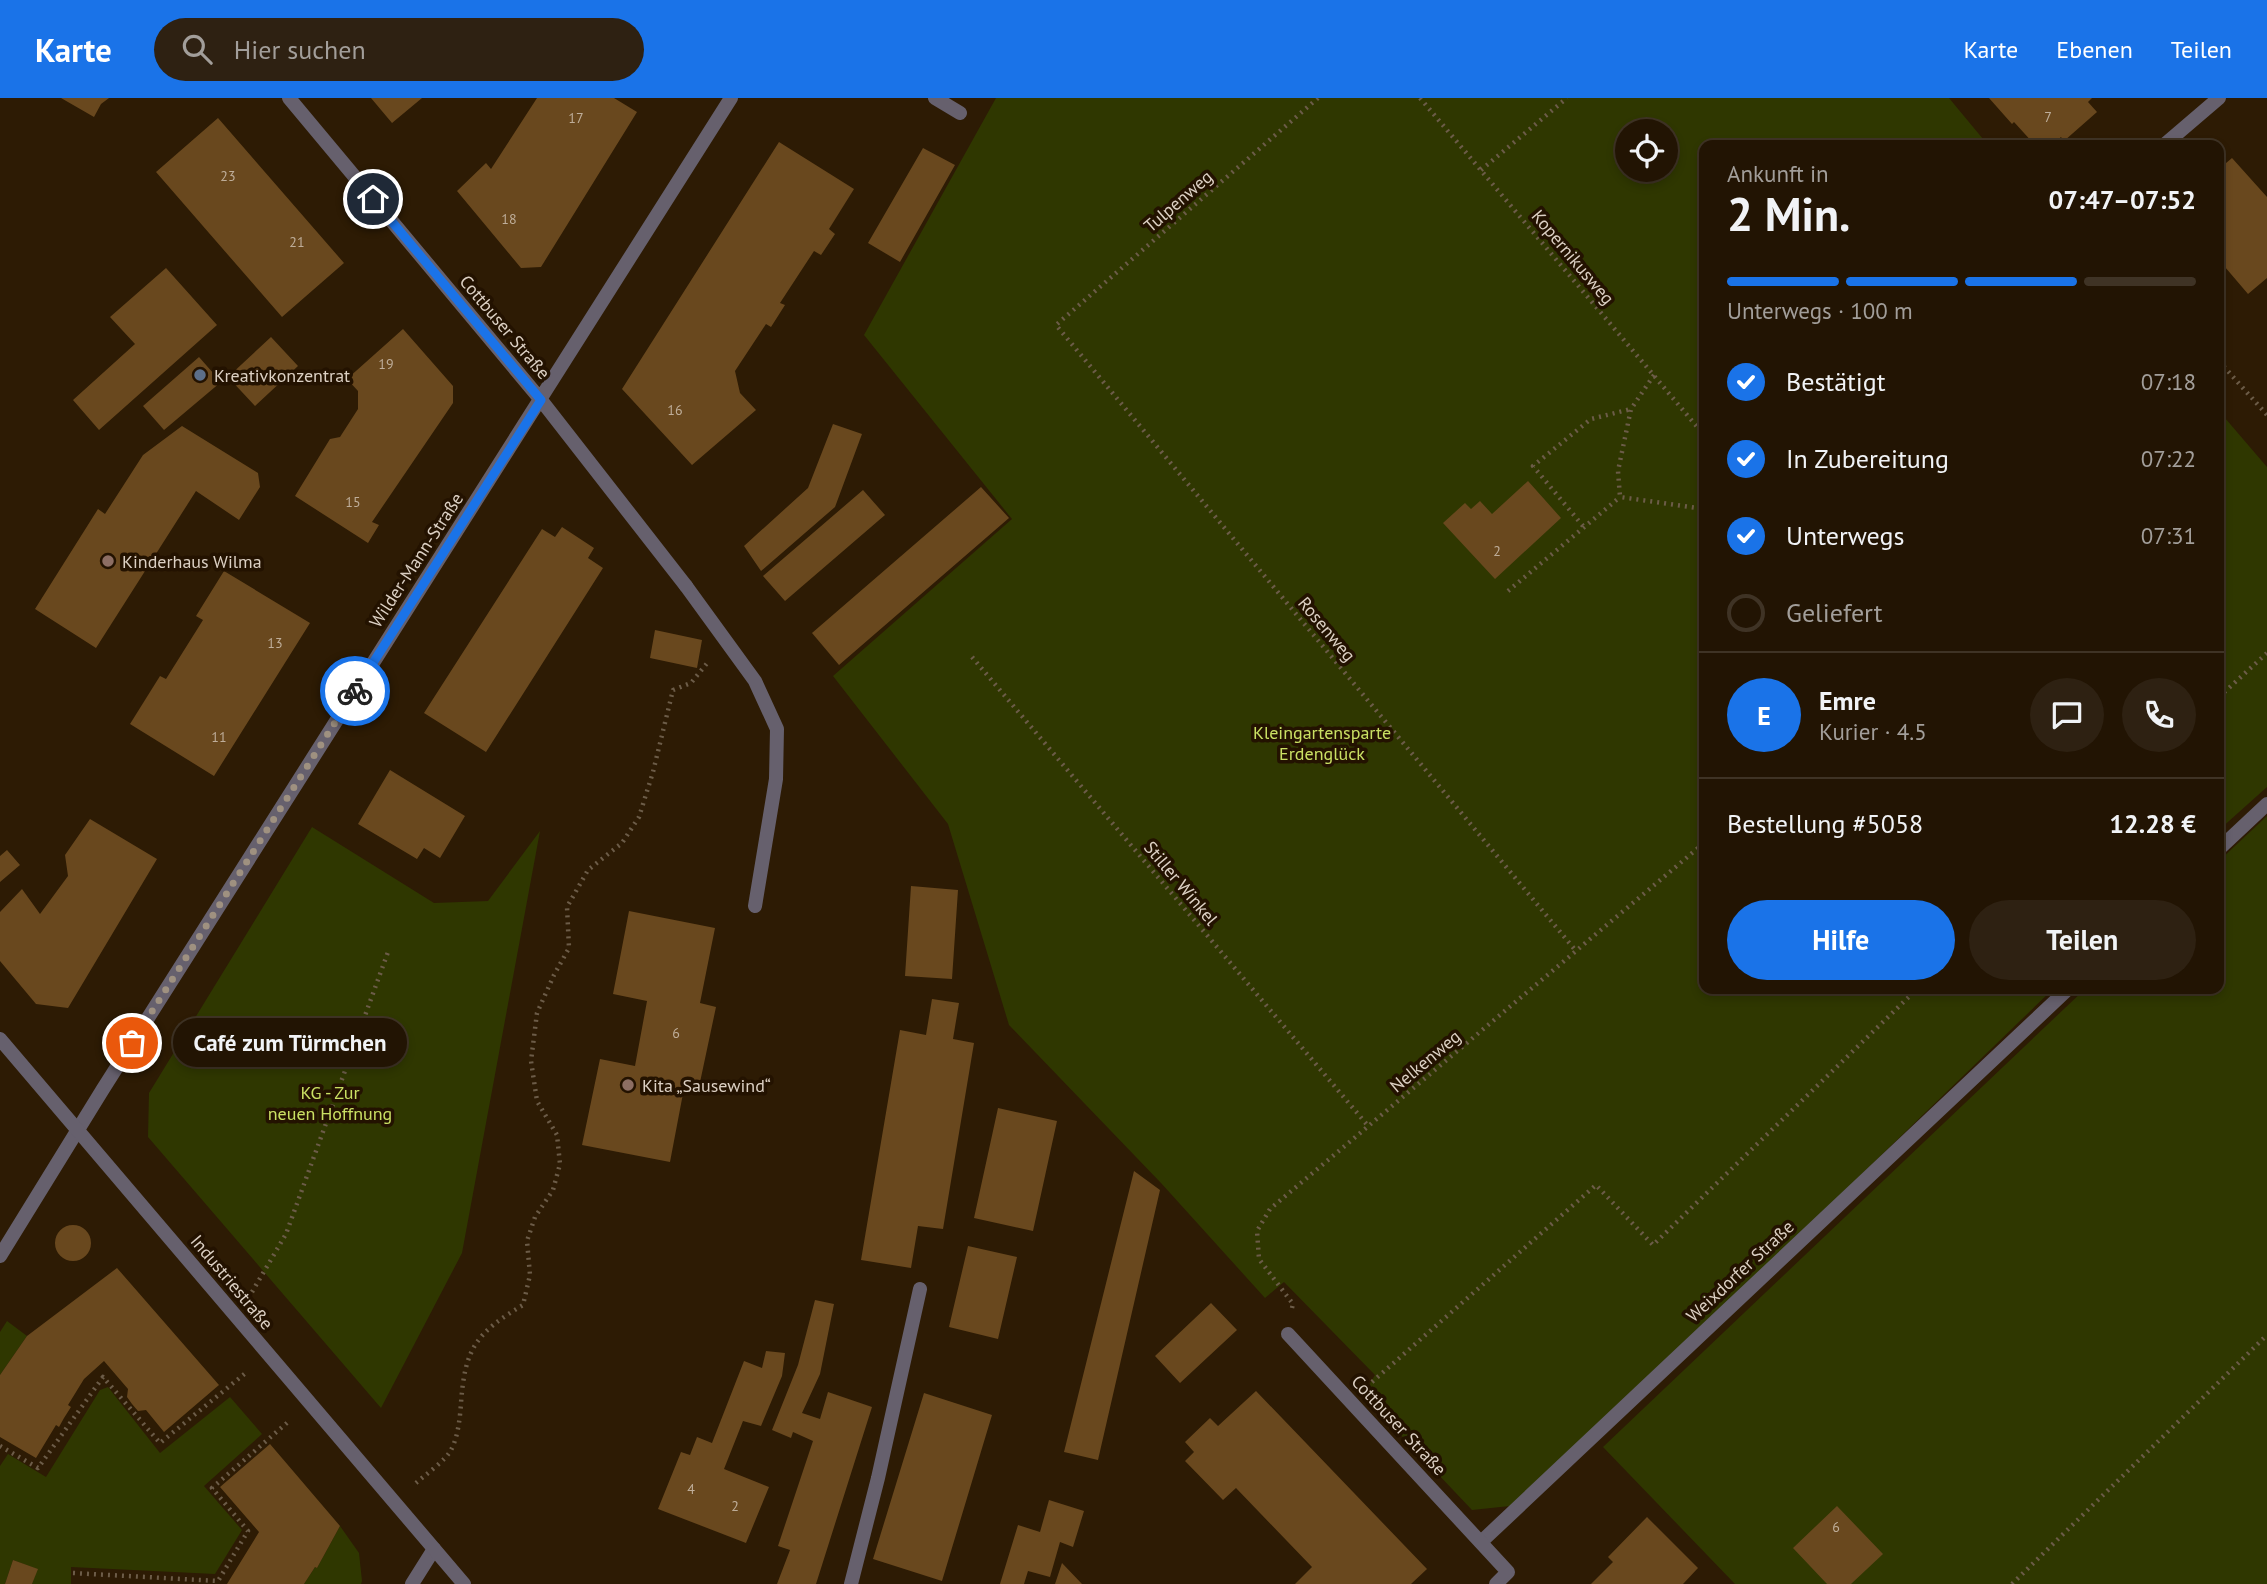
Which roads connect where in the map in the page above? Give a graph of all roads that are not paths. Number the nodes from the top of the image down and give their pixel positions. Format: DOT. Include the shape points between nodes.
graph roads {
  1 [pos="289,98"];
  2 [pos="731,98"];
  3 [pos="935,98"];
  4 [pos="2219,98"];
  5 [pos="960,113"];
  6 [pos="2170,140"];
  7 [pos="541,400"];
  8 [pos="2267,804"];
  9 [pos="2224,844"];
  10 [pos="755,906"];
  11 [pos="2063,994"];
  12 [pos="0,1039"];
  13 [pos="78,1130"];
  14 [pos="0,1256"];
  15 [pos="920,1289"];
  16 [pos="1288,1334"];
  17 [pos="1481,1542"];
  18 [pos="434,1549"];
  19 [pos="412,1584"];
  20 [pos="464,1584"];
  21 [pos="851,1584"];
  22 [pos="1496,1584"];
  1 -- 7 [label="street, Cottbuser Straße"];
  2 -- 7 [label="street, Wilder-Mann-Straße"];
  3 -- 5 [label="street"];
  4 -- 6 [label="street"];
  7 -- 10 [label="street, Cottbuser Straße" via="717,628 755,681 777,729 776,779"];
  7 -- 13 [label="street, Wilder-Mann-Straße"];
  8 -- 9 [label="street"];
  11 -- 17 [label="street, Weixdorfer Straße"];
  12 -- 13 [label="street, Industriestraße"];
  13 -- 14 [label="street, Wilder-Mann-Straße"];
  13 -- 18 [label="street, Industriestraße"];
  15 -- 21 [label="street"];
  16 -- 17 [label="street, Cottbuser Straße"];
  17 -- 22 [label="street" via="1508,1572"];
  18 -- 19 [label="street"];
  18 -- 20 [label="street, Industriestraße"];
}
